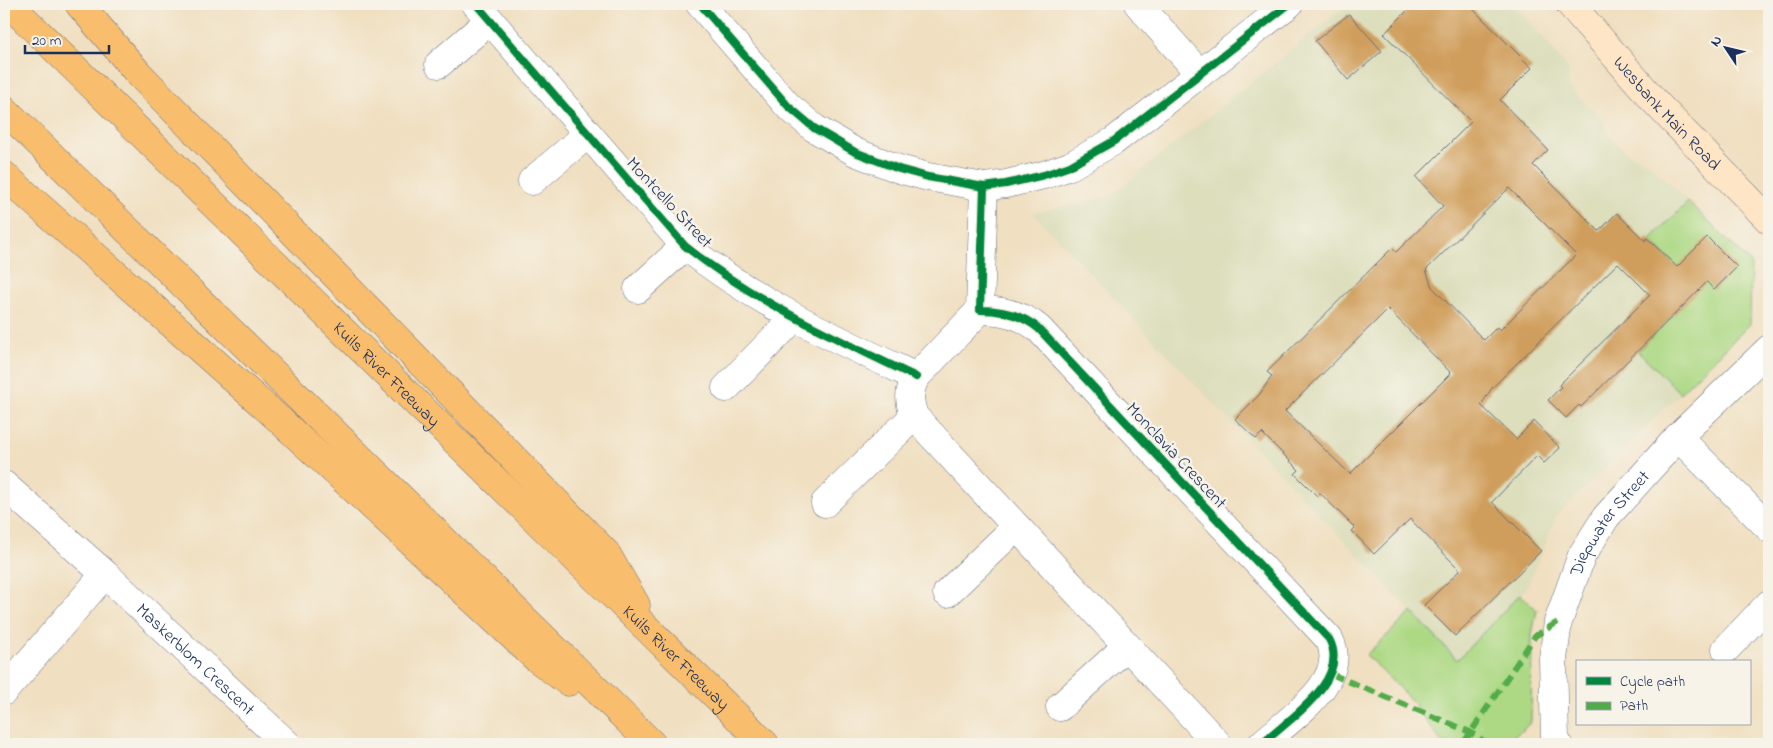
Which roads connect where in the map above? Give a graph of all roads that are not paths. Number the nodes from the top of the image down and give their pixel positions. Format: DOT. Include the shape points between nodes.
graph roads {
  1 [pos="9,4"];
  2 [pos="80,4"];
  3 [pos="700,4"];
  4 [pos="1138,4"];
  5 [pos="1289,4"];
  6 [pos="1570,4"];
  7 [pos="483,12"];
  8 [pos="439,64"];
  9 [pos="1200,74"];
  10 [pos="4,109"];
  11 [pos="588,134"];
  12 [pos="4,175"];
  13 [pos="532,181"];
  14 [pos="984,187"];
  15 [pos="1769,220"];
  16 [pos="685,246"];
  17 [pos="638,289"];
  18 [pos="980,310"];
  19 [pos="794,318"];
  20 [pos="1769,349"];
  21 [pos="916,377"];
  22 [pos="726,388"];
  23 [pos="914,416"];
  24 [pos="1678,437"];
  25 [pos="4,485"];
  26 [pos="825,504"];
  27 [pos="1016,527"];
  28 [pos="1769,528"];
  29 [pos="105,574"];
  30 [pos="947,593"];
  31 [pos="1769,604"];
  32 [pos="654,636"];
  33 [pos="1127,646"];
  34 [pos="1726,649"];
  35 [pos="4,691"];
  36 [pos="1060,708"];
  37 [pos="1551,743"];
  38 [pos="287,744"];
  39 [pos="652,744"];
  40 [pos="765,744"];
  41 [pos="1218,744"];
  42 [pos="1262,744"];
  1 -- 32 [label="highway, Kuils River Freeway"];
  2 -- 32 [label="highway" via="138,73 606,553"];
  3 -- 14 [label="street" via="788,106 814,128 855,152 898,169"];
  4 -- 9 [label="street"];
  5 -- 9 [label="street"];
  6 -- 15 [label="street, Wesbank Main Road" via="1657,104"];
  7 -- 8 [label="street"];
  7 -- 11 [label="street, Montcello Street"];
  9 -- 14 [label="street" via="1114,140 1070,166 1016,182"];
  10 -- 39 [label="highway"];
  11 -- 13 [label="street"];
  11 -- 16 [label="street, Montcello Street"];
  12 -- 39 [label="highway" via="272,413 536,658"];
  14 -- 18 [label="street"];
  16 -- 17 [label="street"];
  16 -- 19 [label="street, Montcello Street" via="716,271"];
  18 -- 21 [label="street"];
  18 -- 42 [label="street, Monclavia Crescent" via="1016,316 1039,329 1329,639 1334,648 1334,666 1327,682"];
  19 -- 21 [label="street, Montcello Street"];
  19 -- 22 [label="street"];
  20 -- 24 [label="street, Diepwater Street"];
  21 -- 23 [label="street" via="909,397"];
  23 -- 26 [label="street"];
  23 -- 27 [label="street"];
  24 -- 28 [label="street"];
  24 -- 37 [label="street, Diepwater Street" via="1606,518 1582,555 1558,622 1553,660"];
  25 -- 29 [label="street, Maskerblom Crescent"];
  27 -- 30 [label="street"];
  27 -- 33 [label="street"];
  29 -- 35 [label="street"];
  29 -- 38 [label="street, Maskerblom Crescent"];
  31 -- 34 [label="street"];
  32 -- 40 [label="highway, Kuils River Freeway"];
  33 -- 36 [label="street"];
  33 -- 41 [label="street"];
}
